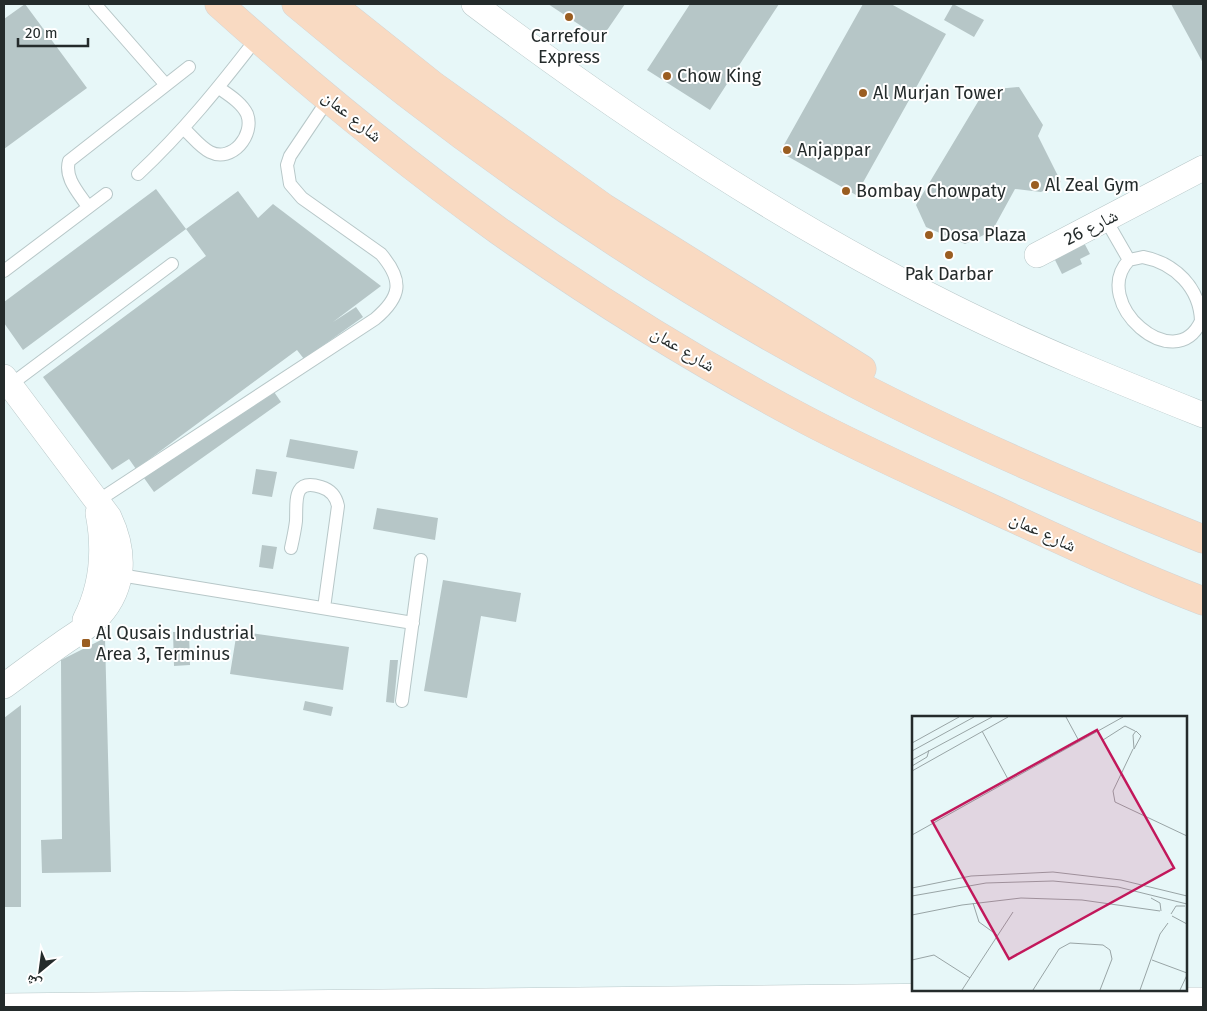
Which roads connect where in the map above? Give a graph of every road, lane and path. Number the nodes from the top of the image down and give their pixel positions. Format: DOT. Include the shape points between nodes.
graph roads {
  1 [pos="95,4"];
  2 [pos="219,4"];
  3 [pos="296,4"];
  4 [pos="332,4"];
  5 [pos="474,4"];
  6 [pos="257,38"];
  7 [pos="189,67"];
  8 [pos="166,85"];
  9 [pos="219,88"];
  10 [pos="329,98"];
  11 [pos="184,129"];
  12 [pos="138,174"];
  13 [pos="1201,174"];
  14 [pos="106,194"];
  15 [pos="88,207"];
  16 [pos="1106,220"];
  17 [pos="1037,255"];
  18 [pos="1129,260"];
  19 [pos="172,264"];
  20 [pos="4,271"];
  21 [pos="7,381"];
  22 [pos="1203,415"];
  23 [pos="922,416"];
  24 [pos="96,502"];
  25 [pos="1203,539"];
  26 [pos="291,548"];
  27 [pos="422,560"];
  28 [pos="120,575"];
  29 [pos="1203,601"];
  30 [pos="324,608"];
  31 [pos="413,623"];
  32 [pos="80,631"];
  33 [pos="4,686"];
  34 [pos="402,701"];
  35 [pos="1187,983"];
  36 [pos="1203,983"];
  37 [pos="1052,992"];
  38 [pos="1203,1000"];
  39 [pos="653,1003"];
  40 [pos="4,1006"];
  41 [pos="135,1006"];
  1 -- 8 [label="lane"];
  2 -- 6 [label="main road, شارع عمان"];
  3 -- 23 [label="main road" via="447,125 608,236 793,349"];
  4 -- 23 [label="main road" via="434,86 530,157 603,207 844,356"];
  5 -- 22 [label="street" via="612,104 844,249 950,306 1026,342"];
  6 -- 9 [label="lane"];
  6 -- 10 [label="main road, شارع عمان"];
  7 -- 8 [label="lane"];
  8 -- 15 [label="lane" via="69,161 70,179"];
  9 -- 11 [label="lane"];
  9 -- 11 [label="lane" via="240,104 247,114 249,128 240,145 229,153 216,154 209,152"];
  10 -- 24 [label="lane" via="290,156 287,174 294,192 381,254 391,266 397,280 396,293 389,307"];
  10 -- 29 [label="main road, شارع عمان" via="500,231 686,352 875,454 1079,549"];
  11 -- 12 [label="lane"];
  13 -- 16 [label="street, شارع 26"];
  14 -- 15 [label="lane"];
  15 -- 20 [label="lane"];
  16 -- 17 [label="street, شارع 26"];
  16 -- 18 [label="lane"];
  18 -- 18 [label="lane" via="1119,284 1126,311 1134,323 1159,340 1174,342 1190,336 1200,322 1200,314 1186,280 1153,259"];
  19 -- 21 [label="lane"];
  21 -- 24 [label="street"];
  23 -- 25 [label="main road" via="1012,460"];
  24 -- 28 [label="street" via="109,517 117,535 122,555"];
  24 -- 32 [label="street" via="101,528 99,582"];
  26 -- 30 [label="lane" via="296,522 295,501 299,492 312,485 329,490 338,506"];
  27 -- 31 [label="lane"];
  28 -- 30 [label="lane"];
  28 -- 32 [label="street" via="112,598 98,617"];
  30 -- 31 [label="lane"];
  31 -- 34 [label="lane"];
  32 -- 33 [label="street"];
  35 -- 36 [label="street"];
  37 -- 38 [label="street" via="1067,1000"];
  37 -- 39 [label="street"];
  39 -- 41 [label="street"];
  40 -- 41 [label="street"];
}
